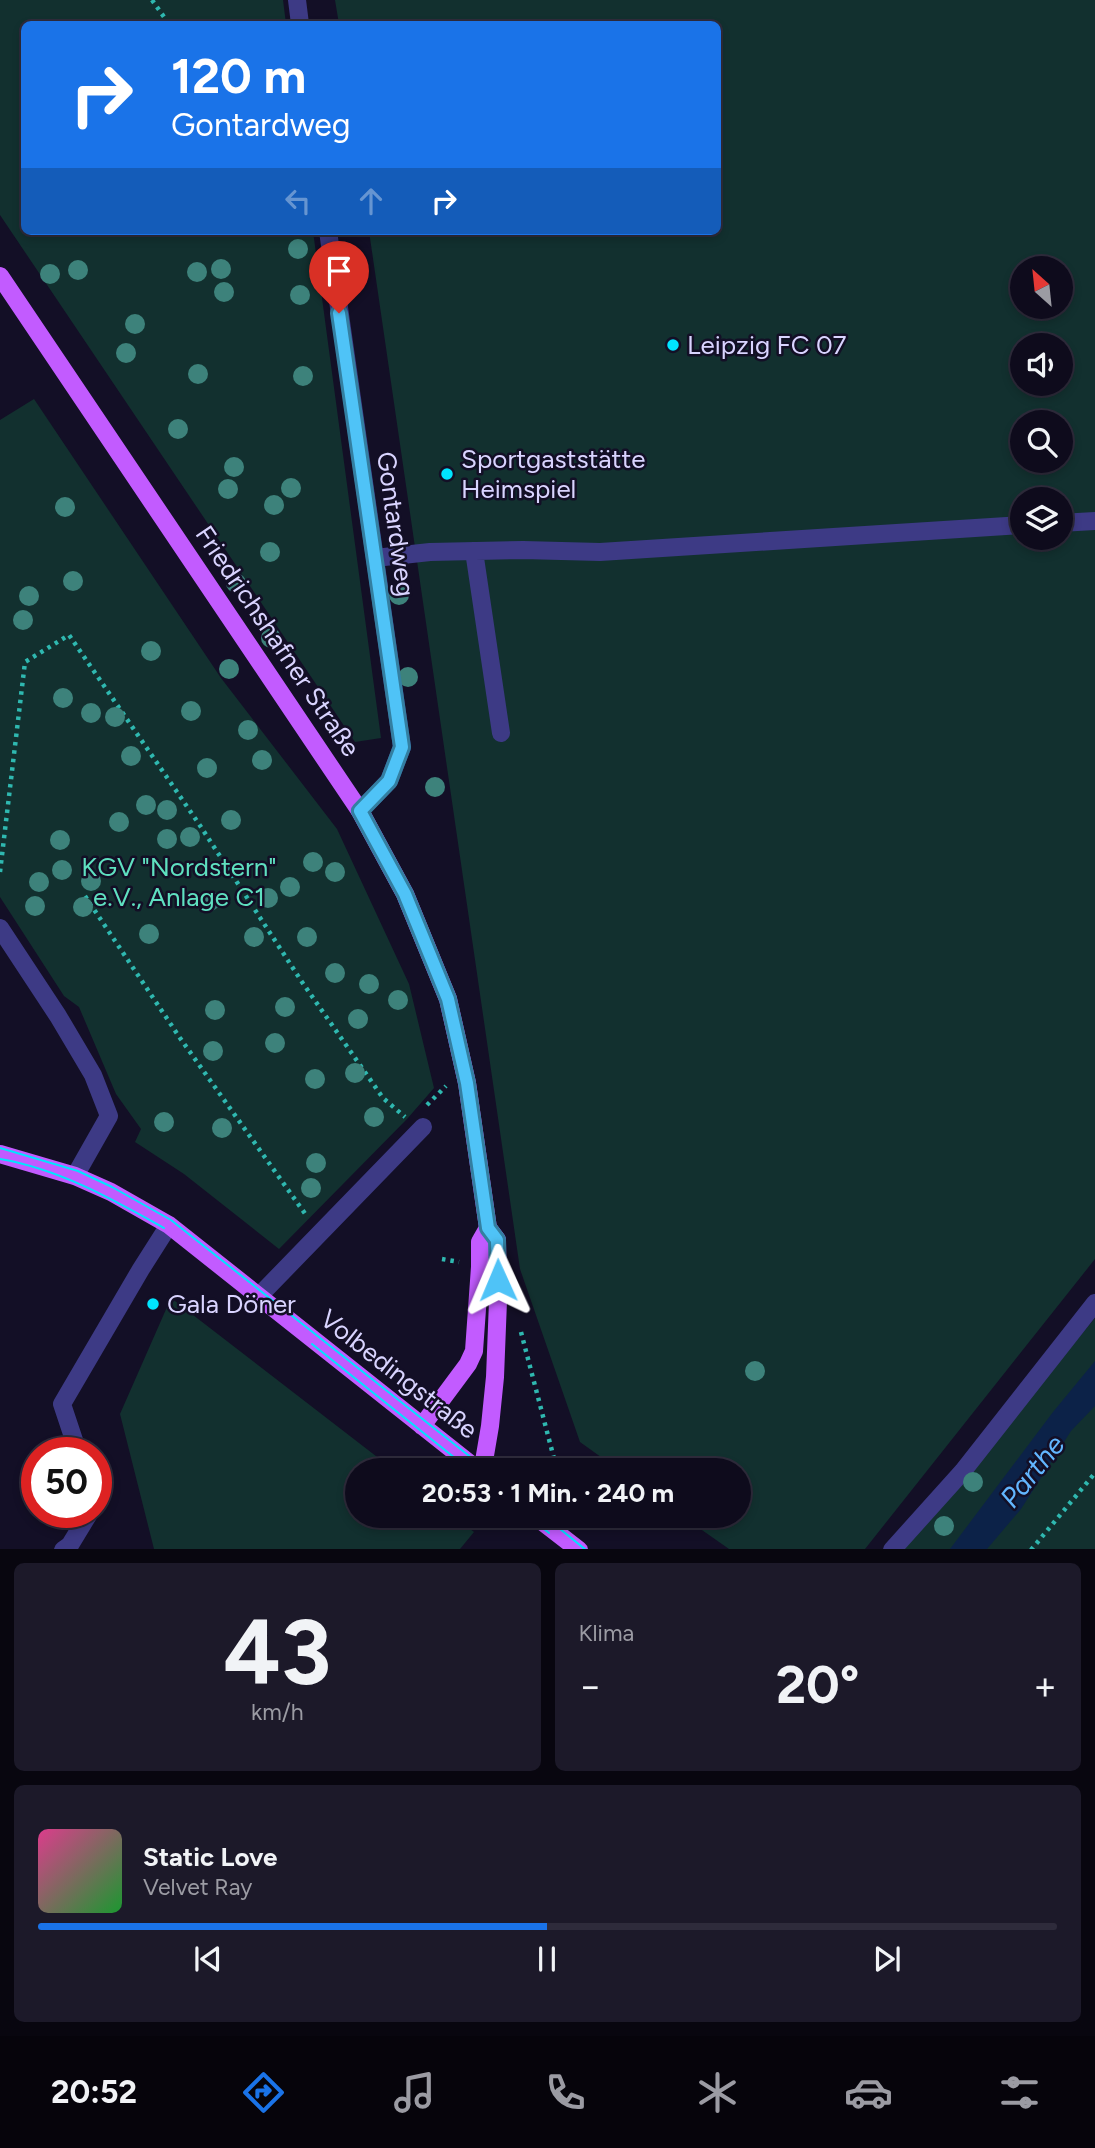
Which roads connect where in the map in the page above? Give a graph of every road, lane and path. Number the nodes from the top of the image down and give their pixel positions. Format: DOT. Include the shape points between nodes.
graph roads {
  1 [pos="152,0"];
  2 [pos="296,0"];
  3 [pos="167,21"];
  4 [pos="300,21"];
  5 [pos="329,235"];
  6 [pos="0,276"];
  7 [pos="1095,521"];
  8 [pos="1073,522"];
  9 [pos="1010,526"];
  10 [pos="474,551"];
  11 [pos="375,558"];
  12 [pos="501,733"];
  13 [pos="360,811"];
  14 [pos="0,872"];
  15 [pos="85,896"];
  16 [pos="0,928"];
  17 [pos="417,1124"];
  18 [pos="0,1154"];
  19 [pos="75,1176"];
  20 [pos="311,1222"];
  21 [pos="169,1225"];
  22 [pos="488,1228"];
  23 [pos="259,1296"];
  24 [pos="498,1301"];
  25 [pos="1095,1303"];
  26 [pos="422,1426"];
  27 [pos="73,1437"];
  28 [pos="463,1458"];
  29 [pos="485,1458"];
  30 [pos="554,1458"];
  31 [pos="1095,1473"];
  32 [pos="80,1528"];
  33 [pos="551,1528"];
  34 [pos="63,1549"];
  35 [pos="579,1549"];
  36 [pos="892,1549"];
  37 [pos="1031,1549"];
  1 -- 3 [label="path"];
  2 -- 4 [label="street"];
  5 -- 11 [label="street, Gontardweg"];
  6 -- 13 [label="main road, Friedrichshafner Straße"];
  7 -- 8 [label="street"];
  9 -- 10 [label="street" via="600,551"];
  10 -- 11 [label="street"];
  10 -- 12 [label="street"];
  11 -- 13 [label="street, Gontardweg" via="402,747 389,781"];
  13 -- 22 [label="main road, Friedrichshafner Straße" via="405,894 448,999 467,1083"];
  14 -- 17 [label="path" via="25,662 69,635 383,1098"];
  15 -- 20 [label="path"];
  16 -- 19 [label="street" via="93,1075 109,1116"];
  17 -- 23 [label="street"];
  18 -- 19 [label="main road, Volbedingstraße"];
  19 -- 21 [label="main road, Volbedingstraße"];
  21 -- 23 [label="main road, Volbedingstraße"];
  21 -- 27 [label="street" via="62,1404"];
  22 -- 24 [label="main road, Friedrichshafner Straße" via="497,1240"];
  22 -- 26 [label="main road, Friedrichshafner Straße" via="480,1242 474,1351"];
  23 -- 26 [label="main road, Volbedingstraße"];
  24 -- 29 [label="main road, Friedrichshafner Straße" via="495,1377"];
  24 -- 30 [label="path" via="520,1326"];
  25 -- 36 [label="street" via="963,1471"];
  26 -- 28 [label="main road, Volbedingstraße"];
  31 -- 37 [label="path"];
  32 -- 34 [label="street"];
  33 -- 35 [label="main road"];
}
